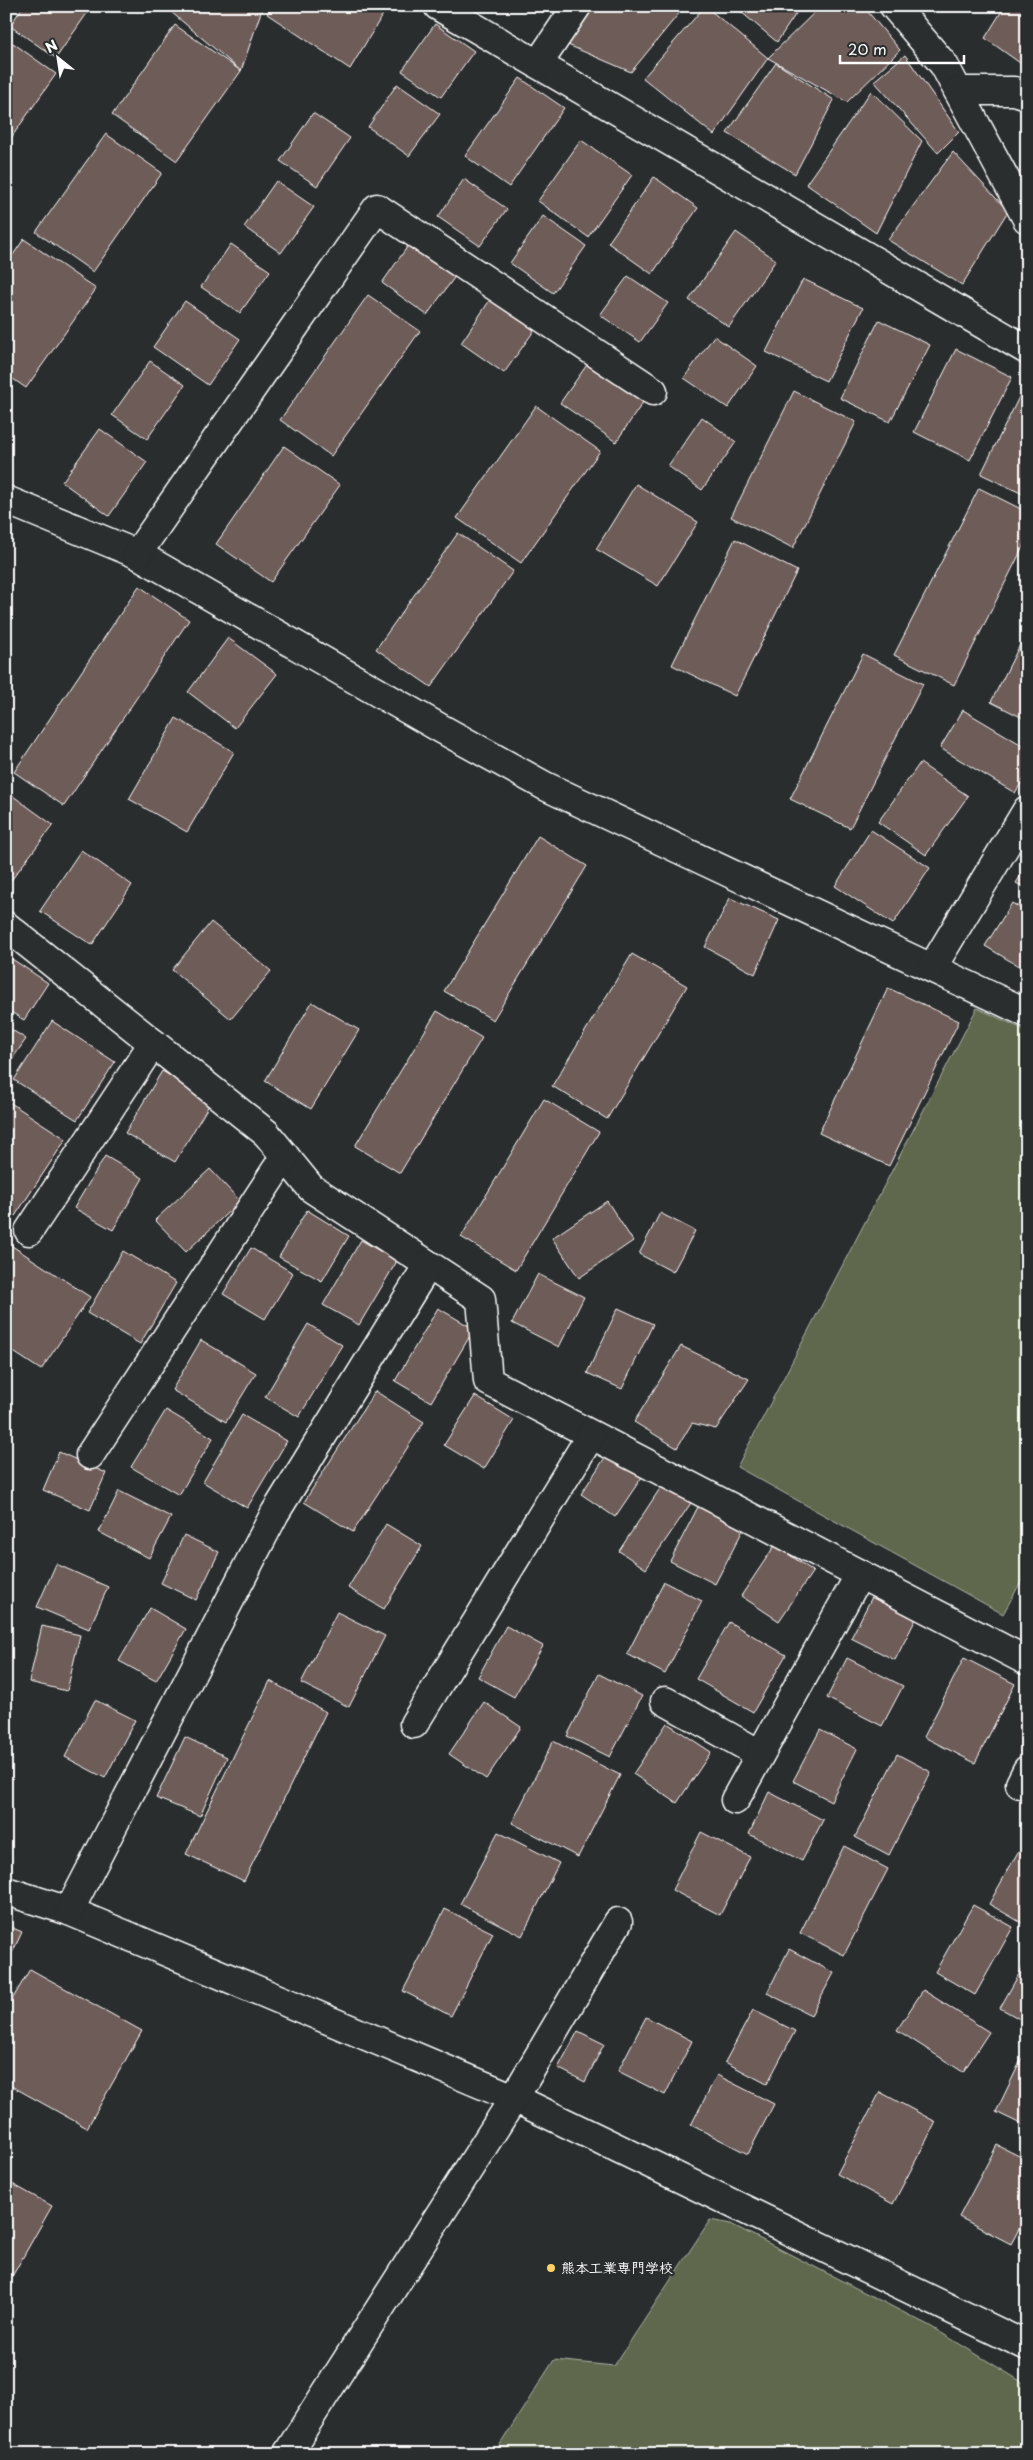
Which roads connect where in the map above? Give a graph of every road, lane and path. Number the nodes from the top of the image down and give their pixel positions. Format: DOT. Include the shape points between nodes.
graph roads {
  1 [pos="438,6"];
  2 [pos="577,6"];
  3 [pos="894,6"];
  4 [pos="538,64"];
  5 [pos="958,91"];
  6 [pos="1027,95"];
  7 [pos="1027,219"];
  8 [pos="1027,350"];
  9 [pos="653,391"];
  10 [pos="6,500"];
  11 [pos="137,554"];
  12 [pos="1027,810"];
  13 [pos="6,926"];
  14 [pos="932,968"];
  15 [pos="1027,1014"];
  16 [pos="153,1043"];
  17 [pos="285,1156"];
  18 [pos="29,1231"];
  19 [pos="428,1265"];
  20 [pos="591,1435"];
  21 [pos="90,1455"];
  22 [pos="860,1574"];
  23 [pos="1027,1661"];
  24 [pos="665,1701"];
  25 [pos="414,1724"];
  26 [pos="760,1754"];
  27 [pos="735,1800"];
  28 [pos="6,1891"];
  29 [pos="69,1911"];
  30 [pos="618,1922"];
  31 [pos="514,2098"];
  32 [pos="1027,2346"];
  33 [pos="286,2454"];
  1 -- 4 [label="street"];
  2 -- 4 [label="street"];
  3 -- 5 [label="street" via="944,65"];
  4 -- 8 [label="street"];
  5 -- 6 [label="street" via="1014,91"];
  5 -- 7 [label="street"];
  9 -- 11 [label="street" via="377,208"];
  10 -- 11 [label="street"];
  11 -- 14 [label="street" via="545,786"];
  12 -- 14 [label="street"];
  13 -- 16 [label="street"];
  14 -- 15 [label="street"];
  16 -- 17 [label="street" via="266,1133"];
  16 -- 18 [label="street"];
  17 -- 19 [label="street" via="310,1188"];
  17 -- 21 [label="street"];
  19 -- 20 [label="street" via="481,1299 488,1382"];
  19 -- 29 [label="street" via="275,1513"];
  20 -- 22 [label="street"];
  20 -- 25 [label="street"];
  22 -- 23 [label="street"];
  22 -- 26 [label="street"];
  24 -- 26 [label="street"];
  26 -- 27 [label="street"];
  28 -- 29 [label="street"];
  29 -- 31 [label="street"];
  30 -- 31 [label="street"];
  31 -- 32 [label="street"];
  31 -- 33 [label="street"];
}
